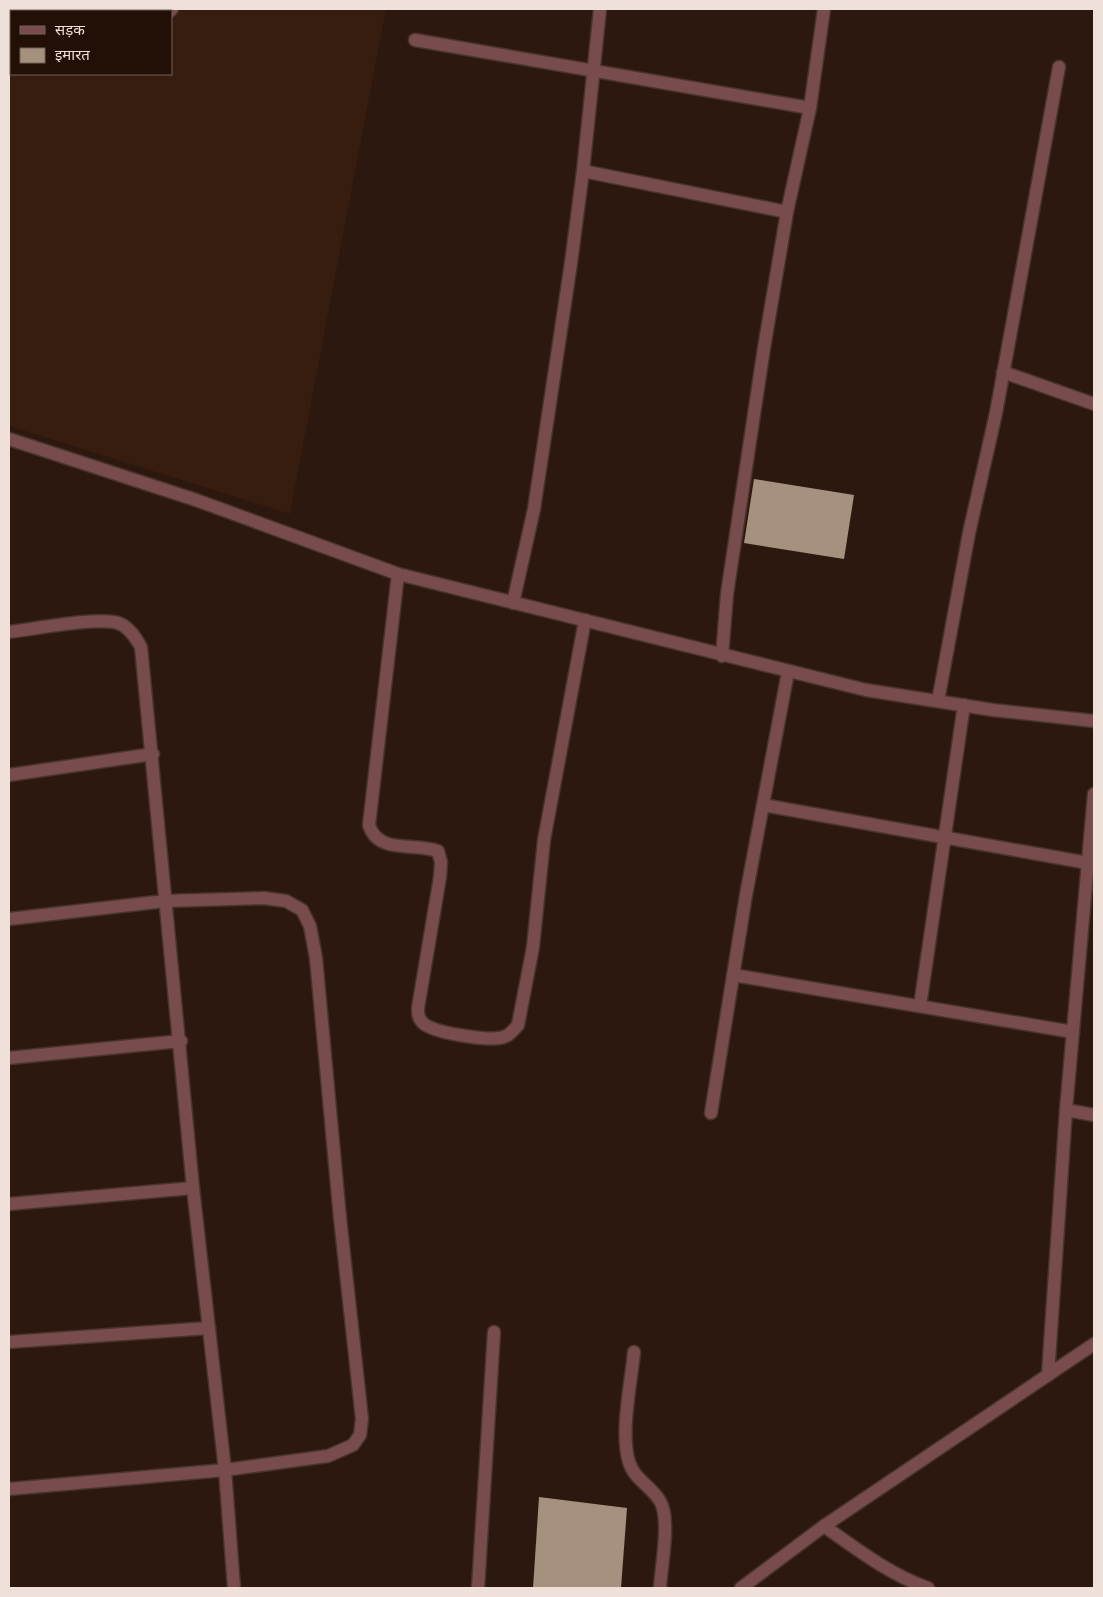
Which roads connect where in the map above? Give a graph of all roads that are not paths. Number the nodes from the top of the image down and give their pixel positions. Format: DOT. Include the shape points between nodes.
graph roads {
  1 [pos="600,9"];
  2 [pos="824,9"];
  3 [pos="415,40"];
  4 [pos="1060,67"];
  5 [pos="592,70"];
  6 [pos="810,108"];
  7 [pos="583,171"];
  8 [pos="787,212"];
  9 [pos="1003,372"];
  10 [pos="1094,404"];
  11 [pos="9,439"];
  12 [pos="398,574"];
  13 [pos="513,603"];
  14 [pos="585,620"];
  15 [pos="9,632"];
  16 [pos="722,656"];
  17 [pos="788,672"];
  18 [pos="938,701"];
  19 [pos="964,705"];
  20 [pos="1094,722"];
  21 [pos="153,754"];
  22 [pos="9,775"];
  23 [pos="1094,794"];
  24 [pos="763,806"];
  25 [pos="945,838"];
  26 [pos="1088,863"];
  27 [pos="165,900"];
  28 [pos="9,919"];
  29 [pos="733,975"];
  30 [pos="920,1006"];
  31 [pos="1073,1032"];
  32 [pos="181,1041"];
  33 [pos="9,1058"];
  34 [pos="1066,1110"];
  35 [pos="712,1113"];
  36 [pos="1094,1114"];
  37 [pos="193,1188"];
  38 [pos="9,1204"];
  39 [pos="209,1328"];
  40 [pos="494,1332"];
  41 [pos="9,1342"];
  42 [pos="1094,1344"];
  43 [pos="634,1352"];
  44 [pos="1048,1375"];
  45 [pos="225,1470"];
  46 [pos="9,1489"];
  47 [pos="824,1526"];
  48 [pos="234,1588"];
  49 [pos="478,1588"];
  50 [pos="660,1588"];
  51 [pos="741,1588"];
  52 [pos="928,1588"];
  1 -- 5 [label="street"];
  2 -- 6 [label="street"];
  3 -- 5 [label="street"];
  4 -- 9 [label="street"];
  5 -- 6 [label="street"];
  5 -- 7 [label="street"];
  6 -- 8 [label="street"];
  7 -- 8 [label="street"];
  7 -- 13 [label="street" via="534,509"];
  8 -- 16 [label="street" via="727,594"];
  9 -- 10 [label="street"];
  9 -- 18 [label="street"];
  11 -- 12 [label="street" via="196,500"];
  12 -- 13 [label="street"];
  12 -- 14 [label="street" via="369,825 379,840 394,846 429,848 438,851 440,856 440,877 418,1008 418,1018 437,1030 500,1038 510,1034 518,1025 533,947 544,840"];
  13 -- 14 [label="street"];
  14 -- 16 [label="street"];
  15 -- 21 [label="street" via="106,622 115,622 132,632 141,647 145,668"];
  16 -- 17 [label="street"];
  17 -- 18 [label="street" via="866,690"];
  17 -- 24 [label="street"];
  18 -- 19 [label="street"];
  19 -- 20 [label="street"];
  19 -- 25 [label="street"];
  21 -- 22 [label="street"];
  21 -- 27 [label="street"];
  23 -- 26 [label="street"];
  24 -- 25 [label="street"];
  24 -- 29 [label="street"];
  25 -- 26 [label="street"];
  25 -- 30 [label="street"];
  26 -- 31 [label="street"];
  27 -- 28 [label="street"];
  27 -- 32 [label="street"];
  27 -- 45 [label="street" via="264,898 286,901 302,910 310,926 316,958 362,1419 360,1435 353,1445 328,1456"];
  29 -- 30 [label="street"];
  29 -- 35 [label="street"];
  30 -- 31 [label="street"];
  31 -- 34 [label="street"];
  32 -- 33 [label="street"];
  32 -- 37 [label="street"];
  34 -- 36 [label="street"];
  34 -- 44 [label="street"];
  37 -- 38 [label="street"];
  37 -- 39 [label="street"];
  39 -- 41 [label="street"];
  39 -- 45 [label="street"];
  40 -- 49 [label="street"];
  42 -- 44 [label="street"];
  43 -- 50 [label="street" via="627,1451 630,1464 639,1478 662,1503 665,1520"];
  44 -- 47 [label="street"];
  45 -- 46 [label="street"];
  45 -- 48 [label="street"];
  47 -- 51 [label="street"];
  47 -- 52 [label="street" via="878,1565"];
}
